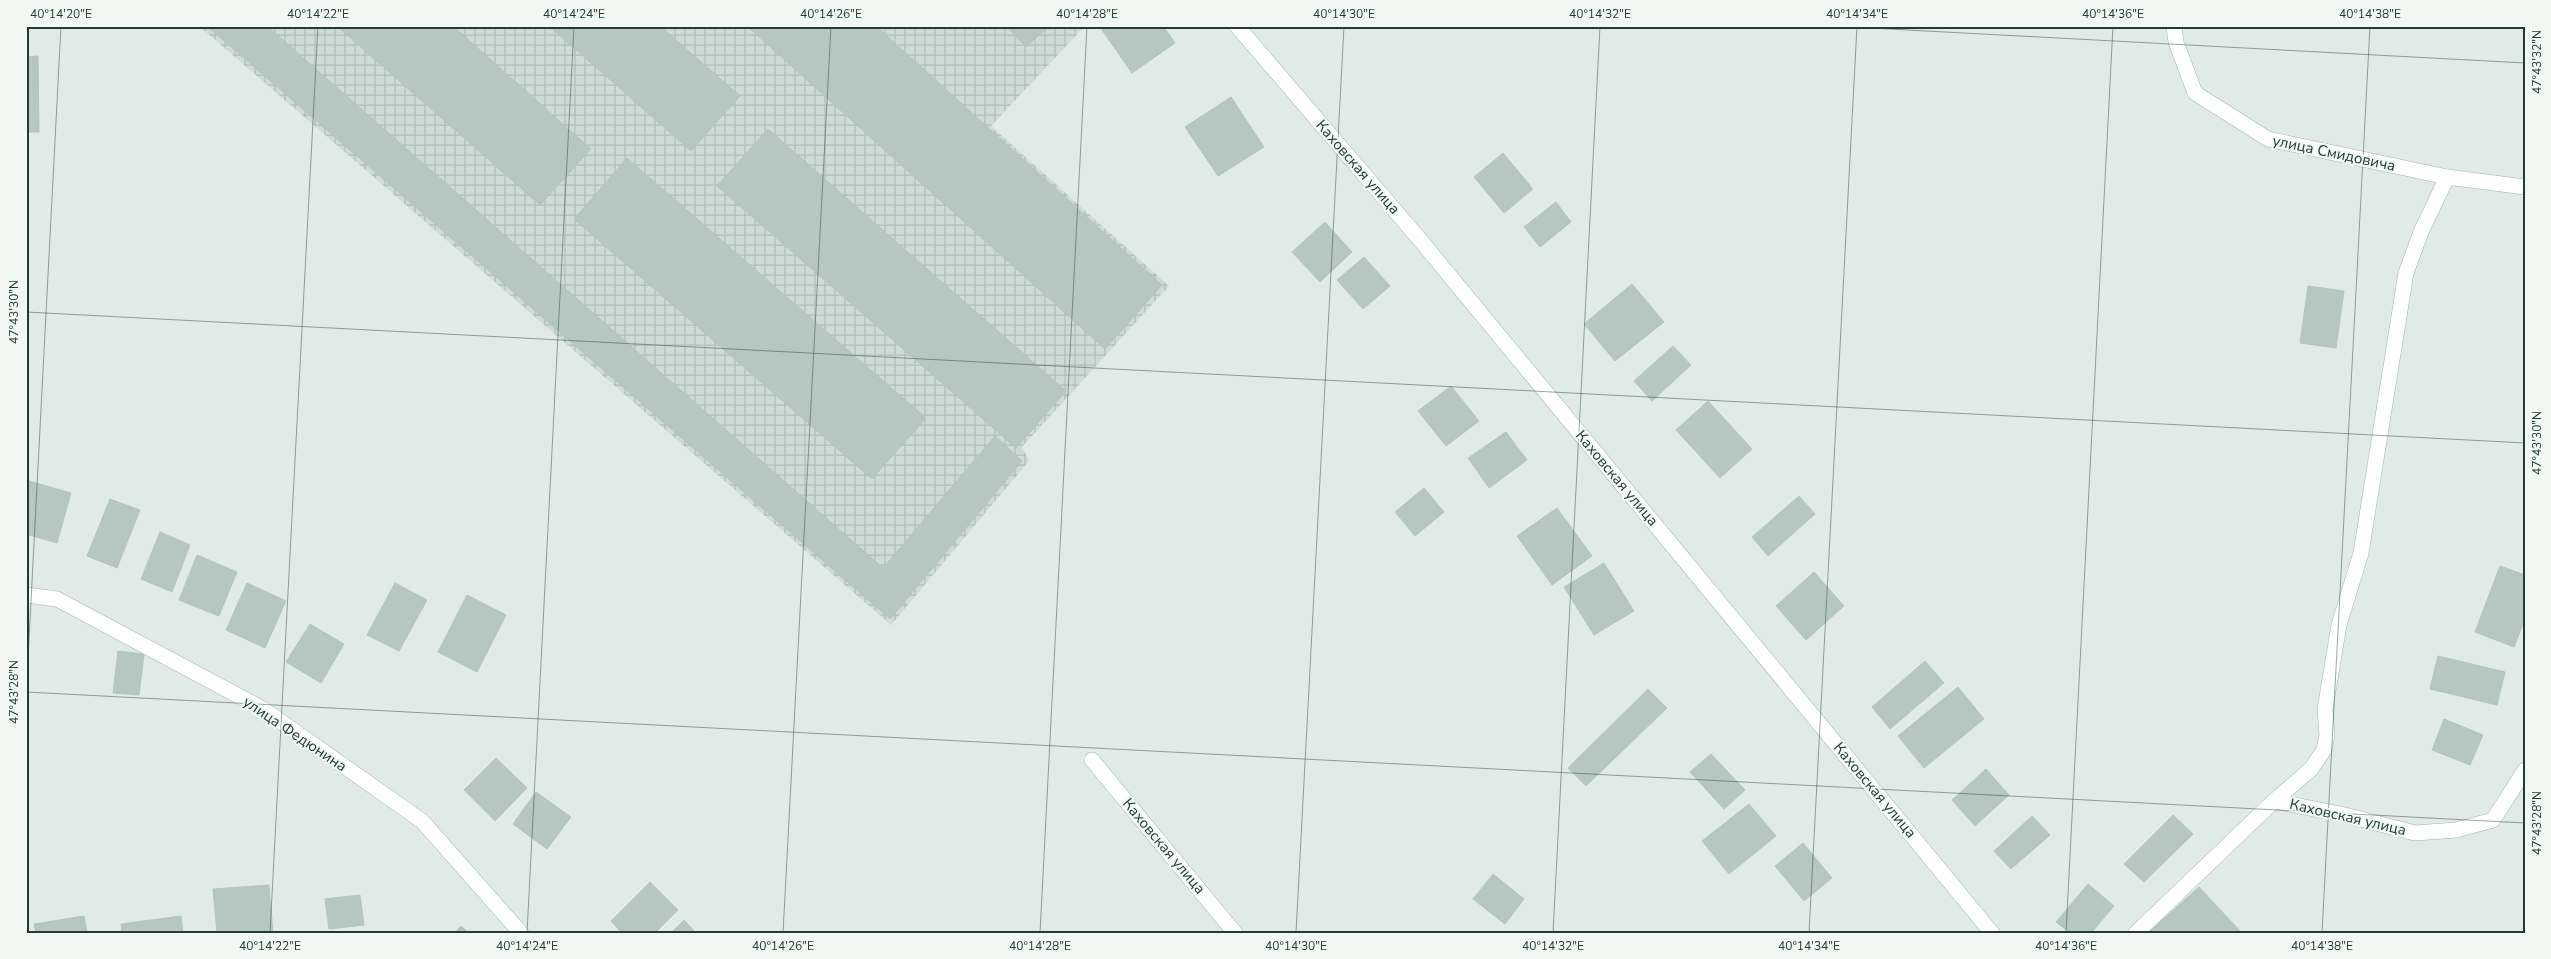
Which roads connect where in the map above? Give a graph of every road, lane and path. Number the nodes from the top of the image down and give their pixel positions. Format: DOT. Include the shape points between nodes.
graph roads {
  1 [pos="1237,26"];
  2 [pos="2174,26"];
  3 [pos="2447,177"];
  4 [pos="2525,187"];
  5 [pos="26,595"];
  6 [pos="1092,760"];
  7 [pos="2525,770"];
  8 [pos="2274,801"];
  9 [pos="521,933"];
  10 [pos="1235,933"];
  11 [pos="1992,933"];
  12 [pos="2136,933"];
  1 -- 11 [label="street, Каховская улица" via="1428,249"];
  2 -- 3 [label="street, улица Смидовича" via="2176,42 2195,93 2268,139"];
  3 -- 4 [label="street, улица Смидовича"];
  3 -- 8 [label="street" via="2406,273 2361,553 2339,625 2332,663 2325,709 2327,735 2324,750 2312,769"];
  5 -- 9 [label="street, улица Федюнина" via="57,599 262,709 422,821"];
  6 -- 10 [label="street, Каховская улица"];
  7 -- 8 [label="street, Каховская улица" via="2494,820 2456,830 2415,833"];
  8 -- 12 [label="street, Каховская улица"];
}
